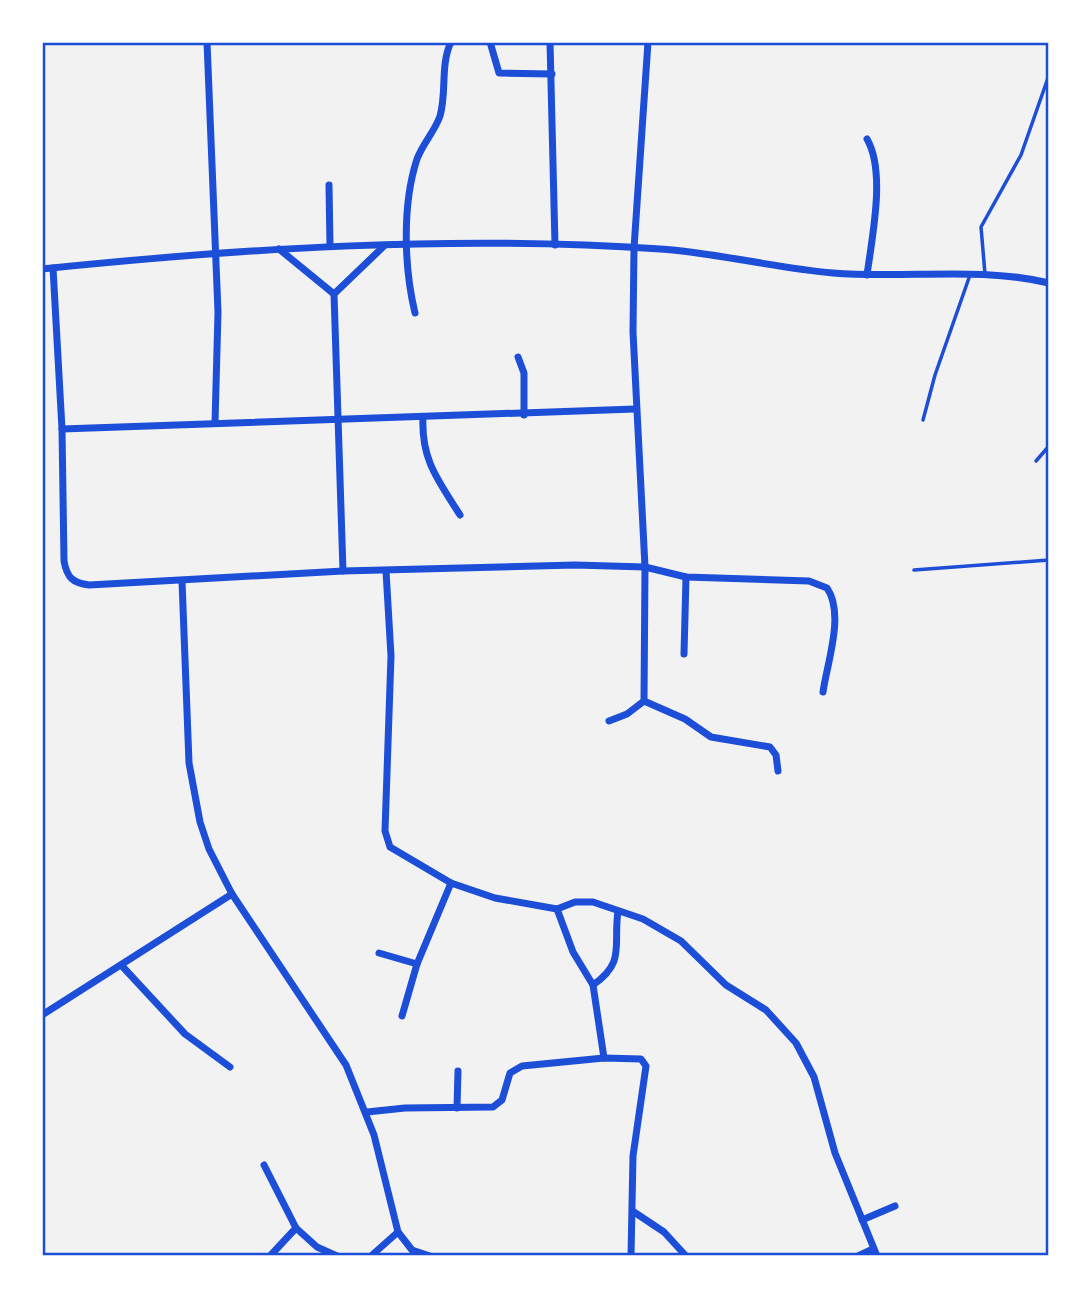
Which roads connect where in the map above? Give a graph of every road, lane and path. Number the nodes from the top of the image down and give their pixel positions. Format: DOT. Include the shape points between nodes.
graph roads {
  1 [pos="207,42"];
  2 [pos="452,42"];
  3 [pos="490,42"];
  4 [pos="550,42"];
  5 [pos="648,42"];
  6 [pos="552,74"];
  7 [pos="1049,75"];
  8 [pos="867,139"];
  9 [pos="329,185"];
  10 [pos="408,245"];
  11 [pos="555,245"];
  12 [pos="330,246"];
  13 [pos="384,246"];
  14 [pos="278,248"];
  15 [pos="634,248"];
  16 [pos="216,253"];
  17 [pos="53,268"];
  18 [pos="42,269"];
  19 [pos="971,273"];
  20 [pos="985,274"];
  21 [pos="867,275"];
  22 [pos="1049,283"];
  23 [pos="334,295"];
  24 [pos="415,313"];
  25 [pos="518,357"];
  26 [pos="635,409"];
  27 [pos="524,415"];
  28 [pos="423,417"];
  29 [pos="336,418"];
  30 [pos="923,420"];
  31 [pos="215,423"];
  32 [pos="62,429"];
  33 [pos="1049,446"];
  34 [pos="1036,461"];
  35 [pos="460,515"];
  36 [pos="1049,560"];
  37 [pos="645,567"];
  38 [pos="914,570"];
  39 [pos="343,571"];
  40 [pos="386,571"];
  41 [pos="686,577"];
  42 [pos="182,581"];
  43 [pos="684,654"];
  44 [pos="823,692"];
  45 [pos="645,701"];
  46 [pos="609,721"];
  47 [pos="778,771"];
  48 [pos="451,883"];
  49 [pos="232,894"];
  50 [pos="557,909"];
  51 [pos="618,911"];
  52 [pos="379,953"];
  53 [pos="417,964"];
  54 [pos="122,966"];
  55 [pos="593,985"];
  56 [pos="42,1015"];
  57 [pos="402,1016"];
  58 [pos="604,1058"];
  59 [pos="230,1067"];
  60 [pos="458,1071"];
  61 [pos="457,1108"];
  62 [pos="367,1112"];
  63 [pos="264,1165"];
  64 [pos="895,1206"];
  65 [pos="634,1212"];
  66 [pos="862,1220"];
  67 [pos="296,1228"];
  68 [pos="398,1232"];
  69 [pos="875,1253"];
  70 [pos="270,1256"];
  71 [pos="337,1256"];
  72 [pos="371,1256"];
  73 [pos="429,1256"];
  74 [pos="631,1256"];
  75 [pos="686,1256"];
  76 [pos="858,1256"];
  1 -- 16 [label="street"];
  2 -- 10 [label="street" via="445,58 440,114 412,178"];
  3 -- 6 [label="street" via="499,74"];
  4 -- 6 [label="street"];
  5 -- 15 [label="street"];
  6 -- 11 [label="street"];
  7 -- 20 [label="lane" via="1021,155 981,227"];
  8 -- 21 [label="street" via="876,186"];
  9 -- 12 [label="street"];
  10 -- 11 [label="street"];
  10 -- 13 [label="street"];
  10 -- 24 [label="street"];
  11 -- 15 [label="street"];
  12 -- 13 [label="street"];
  12 -- 14 [label="street"];
  13 -- 23 [label="street"];
  14 -- 16 [label="street"];
  14 -- 23 [label="street"];
  15 -- 21 [label="street"];
  15 -- 26 [label="street"];
  16 -- 17 [label="street"];
  16 -- 31 [label="street"];
  17 -- 18 [label="street"];
  17 -- 32 [label="street"];
  19 -- 20 [label="street"];
  19 -- 21 [label="street"];
  19 -- 30 [label="lane"];
  20 -- 22 [label="street"];
  23 -- 29 [label="street"];
  25 -- 27 [label="street" via="524,373"];
  26 -- 27 [label="street"];
  26 -- 37 [label="street"];
  27 -- 28 [label="street"];
  28 -- 29 [label="street"];
  28 -- 35 [label="street" via="424,450 430,467"];
  29 -- 31 [label="street"];
  29 -- 39 [label="street"];
  31 -- 32 [label="street"];
  32 -- 42 [label="street" via="64,561 70,579 89,585"];
  33 -- 34 [label="lane"];
  36 -- 38 [label="lane"];
  37 -- 40 [label="street"];
  37 -- 41 [label="street"];
  37 -- 45 [label="street"];
  39 -- 40 [label="street"];
  39 -- 42 [label="street"];
  40 -- 48 [label="street" via="391,656 385,838 393,850"];
  41 -- 43 [label="street"];
  41 -- 44 [label="street" via="809,582 827,588 833,598 833,622"];
  42 -- 49 [label="street" via="189,763 200,822"];
  45 -- 46 [label="street"];
  45 -- 47 [label="street" via="685,719 710,737 771,747"];
  48 -- 50 [label="street" via="495,898"];
  48 -- 53 [label="street"];
  49 -- 54 [label="street"];
  49 -- 62 [label="street" via="346,1065"];
  50 -- 51 [label="street" via="578,901"];
  50 -- 55 [label="street" via="573,952"];
  51 -- 55 [label="street" via="616,961"];
  51 -- 66 [label="street" via="681,941 726,985 766,1010 786,1030 820,1093 835,1153"];
  52 -- 53 [label="street"];
  53 -- 57 [label="street"];
  54 -- 56 [label="street"];
  54 -- 59 [label="street" via="185,1034"];
  55 -- 58 [label="street"];
  58 -- 61 [label="street" via="522,1066 510,1073 496,1105"];
  58 -- 65 [label="street" via="636,1058 645,1063 633,1156"];
  60 -- 61 [label="street"];
  61 -- 62 [label="street"];
  62 -- 68 [label="street"];
  63 -- 67 [label="street"];
  64 -- 66 [label="street"];
  65 -- 74 [label="street"];
  65 -- 75 [label="street" via="664,1232"];
  66 -- 69 [label="street"];
  67 -- 70 [label="street"];
  67 -- 71 [label="street" via="317,1247"];
  68 -- 72 [label="street"];
  68 -- 73 [label="street" via="412,1250"];
  69 -- 76 [label="street"];
}
